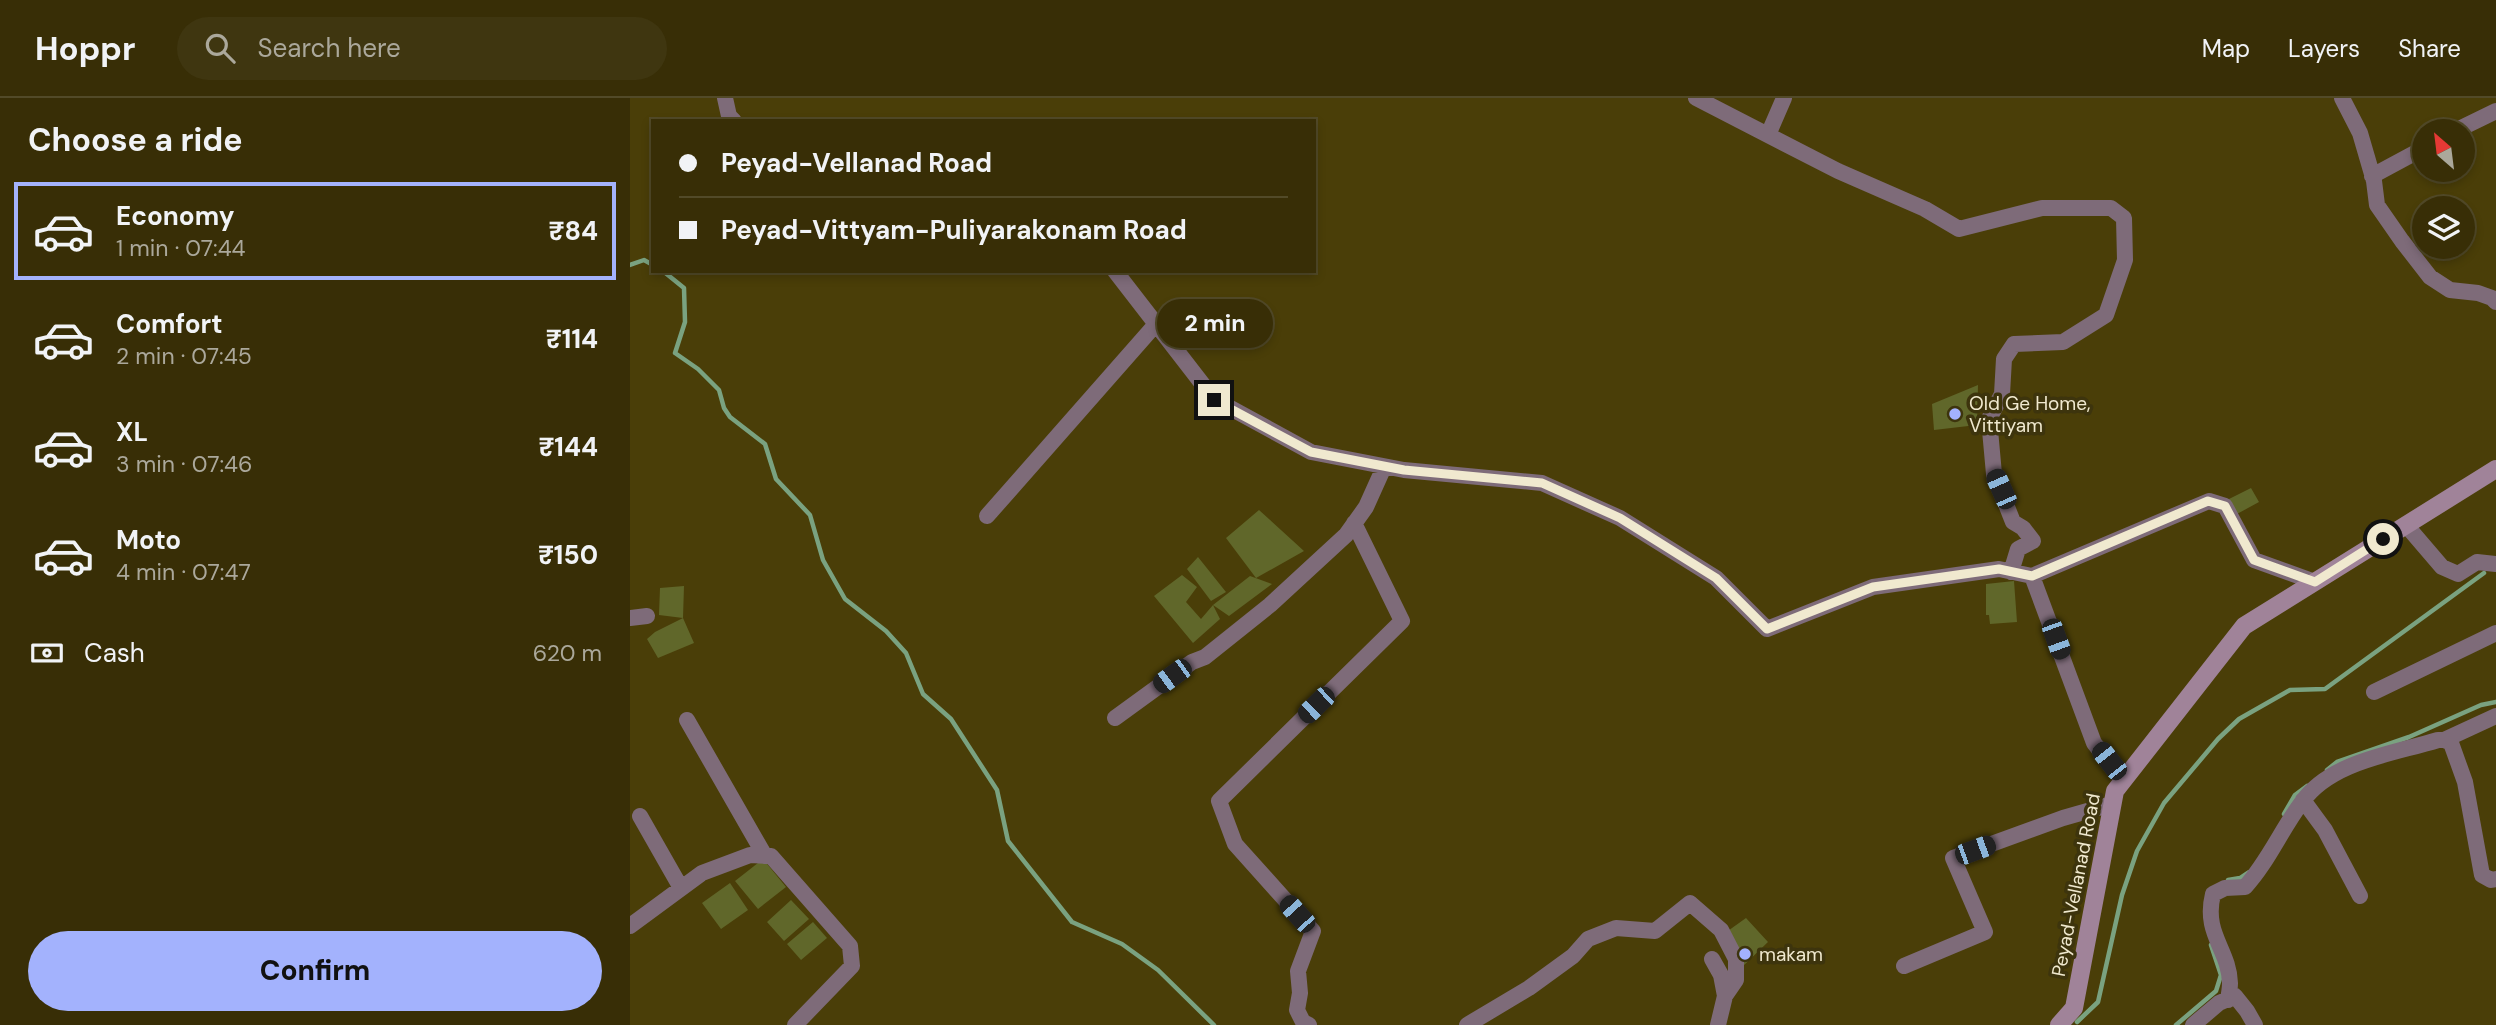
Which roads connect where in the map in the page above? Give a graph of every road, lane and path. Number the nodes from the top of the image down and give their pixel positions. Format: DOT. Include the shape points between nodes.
graph roads {
  1 [pos="725,98"];
  2 [pos="1696,98"];
  3 [pos="1784,98"];
  4 [pos="2342,98"];
  5 [pos="2496,111"];
  6 [pos="732,119"];
  7 [pos="2475,121"];
  8 [pos="1768,135"];
  9 [pos="2412,154"];
  10 [pos="2372,176"];
  11 [pos="1117,273"];
  12 [pos="2496,302"];
  13 [pos="1156,324"];
  14 [pos="1384,467"];
  15 [pos="2496,469"];
  16 [pos="987,516"];
  17 [pos="2406,525"];
  18 [pos="1350,529"];
  19 [pos="2496,564"];
  20 [pos="2011,572"];
  21 [pos="2032,576"];
  22 [pos="2315,582"];
  23 [pos="647,616"];
  24 [pos="630,618"];
  25 [pos="2496,634"];
  26 [pos="2374,692"];
  27 [pos="2496,716"];
  28 [pos="1115,718"];
  29 [pos="687,720"];
  30 [pos="2444,740"];
  31 [pos="2123,780"];
  32 [pos="2303,800"];
  33 [pos="2112,804"];
  34 [pos="640,816"];
  35 [pos="765,856"];
  36 [pos="2496,879"];
  37 [pos="681,888"];
  38 [pos="2360,896"];
  39 [pos="630,926"];
  40 [pos="1712,959"];
  41 [pos="1905,966"];
  42 [pos="1725,996"];
  43 [pos="2228,1000"];
  44 [pos="2063,1023"];
  45 [pos="795,1025"];
  46 [pos="1309,1025"];
  47 [pos="1467,1025"];
  48 [pos="1718,1025"];
  49 [pos="2193,1025"];
  50 [pos="2255,1025"];
  1 -- 6 [label="street"];
  2 -- 8 [label="street"];
  3 -- 8 [label="street"];
  4 -- 10 [label="street" via="2360,133"];
  5 -- 7 [label="street"];
  8 -- 20 [label="street" via="1959,229 2042,208 2111,208 2124,218 2125,260 2106,315 2063,342 2014,344 2004,359 2003,394 1989,419 1994,474 2013,522 2033,541 2018,549"];
  9 -- 10 [label="street"];
  10 -- 12 [label="street" via="2377,205 2430,277 2450,290 2478,293"];
  11 -- 13 [label="street"];
  13 -- 14 [label="street" via="1214,400 1311,452"];
  13 -- 16 [label="street"];
  14 -- 18 [label="street"];
  14 -- 20 [label="street" via="1542,483 1620,518 1716,578 1767,629 1873,587 1999,569"];
  15 -- 17 [label="main road, Peyad-Vellanad Road"];
  17 -- 19 [label="street" via="2442,567 2458,573 2477,562"];
  17 -- 22 [label="main road, Peyad-Vellanad Road"];
  18 -- 28 [label="street" via="1270,605 1205,657"];
  18 -- 46 [label="street" via="1402,621 1219,801 1235,844 1313,932 1298,971 1297,1010"];
  20 -- 21 [label="street"];
  21 -- 22 [label="street" via="2208,501 2225,506 2254,560"];
  21 -- 31 [label="street" via="2094,743"];
  22 -- 31 [label="main road, Peyad-Vellanad Road" via="2244,626"];
  23 -- 24 [label="street"];
  25 -- 26 [label="street"];
  27 -- 30 [label="street"];
  29 -- 35 [label="street"];
  30 -- 32 [label="street" via="2348,767 2327,778"];
  30 -- 36 [label="street" via="2451,743 2465,782 2483,875"];
  31 -- 33 [label="main road, Peyad-Vellanad Road"];
  32 -- 38 [label="street" via="2325,830"];
  32 -- 43 [label="street" via="2262,869 2245,887 2213,894 2209,910 2230,981"];
  33 -- 41 [label="street" via="1953,858 1985,932"];
  33 -- 44 [label="main road, Peyad-Vellanad Road" via="2074,1008"];
  34 -- 37 [label="street"];
  35 -- 37 [label="street" via="750,855 702,873"];
  35 -- 45 [label="street" via="771,856 850,946 852,966"];
  37 -- 39 [label="street"];
  40 -- 42 [label="street"];
  42 -- 47 [label="street" via="1735,980 1736,959 1721,930 1690,903 1655,931 1616,928 1588,939 1529,988"];
  42 -- 48 [label="street"];
  43 -- 49 [label="street"];
  43 -- 50 [label="street" via="2235,996"];
}
